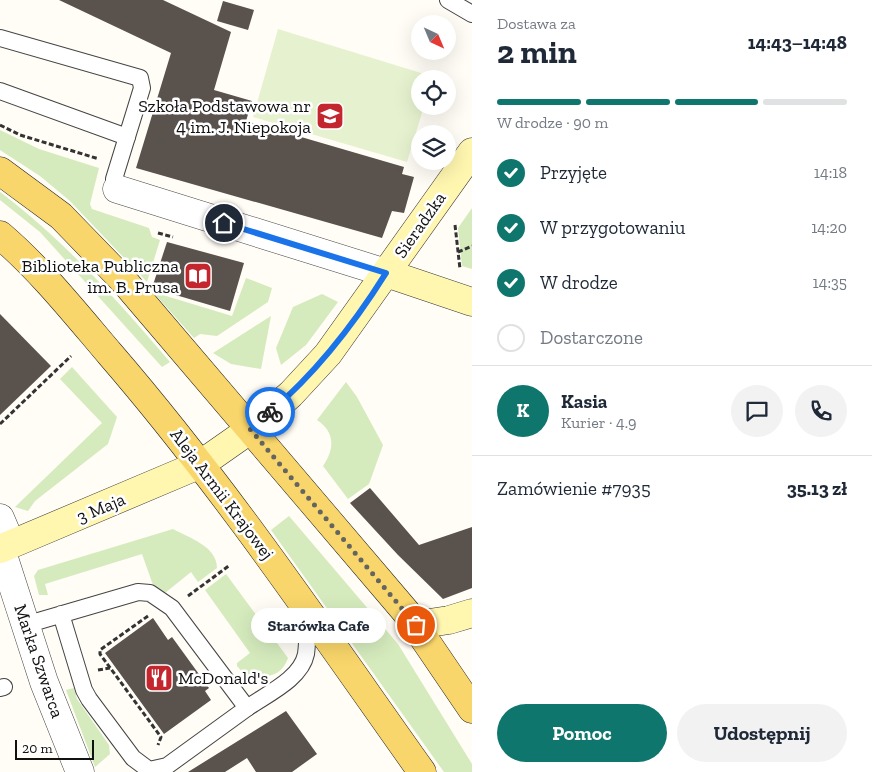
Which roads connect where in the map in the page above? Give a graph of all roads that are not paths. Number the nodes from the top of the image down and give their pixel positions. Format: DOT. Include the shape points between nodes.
graph roads {
  1 [pos="448,0"];
  2 [pos="472,14"];
  3 [pos="0,38"];
  4 [pos="0,91"];
  5 [pos="127,137"];
  6 [pos="472,152"];
  7 [pos="0,171"];
  8 [pos="117,177"];
  9 [pos="0,235"];
  10 [pos="386,273"];
  11 [pos="472,302"];
  12 [pos="250,429"];
  13 [pos="201,464"];
  14 [pos="0,518"];
  15 [pos="4,547"];
  16 [pos="308,610"];
  17 [pos="472,613"];
  18 [pos="61,614"];
  19 [pos="25,625"];
  20 [pos="416,625"];
  21 [pos="247,708"];
  22 [pos="472,709"];
  23 [pos="80,772"];
  24 [pos="422,772"];
  1 -- 2 [label="lane"];
  3 -- 5 [label="lane" via="140,78 142,88"];
  4 -- 5 [label="lane"];
  5 -- 8 [label="lane"];
  6 -- 10 [label="main road, Sieradzka"];
  7 -- 12 [label="main road" via="61,216 124,281"];
  8 -- 10 [label="street"];
  9 -- 13 [label="main road, Aleja Armii Krajowej" via="28,259"];
  10 -- 11 [label="main road"];
  10 -- 12 [label="main road, Sieradzka" via="328,354 291,394"];
  12 -- 13 [label="main road, 3 Maja"];
  12 -- 20 [label="main road"];
  13 -- 15 [label="main road, 3 Maja"];
  13 -- 16 [label="main road, Aleja Armii Krajowej"];
  14 -- 15 [label="street, Marka Szwarca"];
  15 -- 19 [label="street, Marka Szwarca"];
  16 -- 21 [label="lane" via="306,655 301,667"];
  16 -- 24 [label="main road, Aleja Armii Krajowej"];
  17 -- 20 [label="main road"];
  18 -- 19 [label="lane"];
  18 -- 21 [label="lane" via="138,592 150,593 172,608"];
  18 -- 21 [label="lane" via="89,699 133,758 149,770 167,766"];
  19 -- 23 [label="street, Marka Szwarca"];
  20 -- 22 [label="main road"];
}
